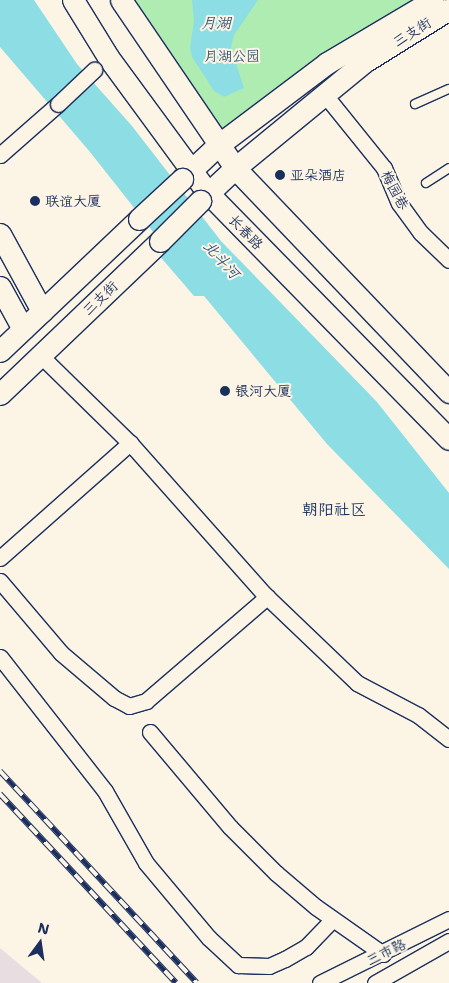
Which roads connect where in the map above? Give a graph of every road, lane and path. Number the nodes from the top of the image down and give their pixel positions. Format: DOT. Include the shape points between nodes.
graph roads {
  1 [pos="74,0"];
  2 [pos="121,0"];
  3 [pos="432,0"];
  4 [pos="449,9"];
  5 [pos="101,63"];
  6 [pos="449,89"];
  7 [pos="326,95"];
  8 [pos="414,104"];
  9 [pos="217,146"];
  10 [pos="0,155"];
  11 [pos="235,168"];
  12 [pos="449,168"];
  13 [pos="187,175"];
  14 [pos="426,183"];
  15 [pos="204,197"];
  16 [pos="0,234"];
  17 [pos="449,260"];
  18 [pos="0,287"];
  19 [pos="42,311"];
  20 [pos="23,329"];
  21 [pos="0,351"];
  22 [pos="40,355"];
  23 [pos="449,392"];
  24 [pos="0,394"];
  25 [pos="449,439"];
  26 [pos="130,443"];
  27 [pos="0,558"];
  28 [pos="0,581"];
  29 [pos="267,597"];
  30 [pos="0,657"];
  31 [pos="150,732"];
  32 [pos="449,739"];
  33 [pos="449,919"];
  34 [pos="332,920"];
  35 [pos="449,941"];
  36 [pos="383,954"];
  37 [pos="320,983"];
  38 [pos="375,983"];
  1 -- 5 [label="main road, 长春路"];
  2 -- 9 [label="main road"];
  3 -- 9 [label="main road, 三支街" via="328,64"];
  4 -- 7 [label="main road, 三支街" via="364,62"];
  5 -- 10 [label="street, bridge"];
  5 -- 13 [label="main road, 长春路"];
  6 -- 8 [label="lane"];
  7 -- 11 [label="main road, 三支街"];
  7 -- 17 [label="street, 梅园巷" via="384,168 399,203 421,233"];
  9 -- 11 [label="main road"];
  9 -- 13 [label="main road, 三支街"];
  11 -- 15 [label="main road, 三支街"];
  11 -- 23 [label="main road"];
  12 -- 14 [label="lane"];
  13 -- 15 [label="main road, 长春路"];
  13 -- 19 [label="main road, bridge"];
  15 -- 22 [label="main road, 三支街, bridge"];
  15 -- 25 [label="main road, 长春路"];
  16 -- 19 [label="main road"];
  18 -- 20 [label="main road"];
  19 -- 20 [label="main road"];
  20 -- 21 [label="main road"];
  22 -- 24 [label="main road, 三支街"];
  22 -- 26 [label="street"];
  26 -- 27 [label="street"];
  26 -- 29 [label="street"];
  28 -- 29 [label="street" via="61,652 106,692 128,706 146,701"];
  29 -- 32 [label="street" via="356,682 418,714"];
  30 -- 34 [label="street" via="105,791 146,863 209,938 238,965 269,966 285,960 306,947"];
  31 -- 34 [label="street" via="230,827 276,873"];
  33 -- 36 [label="street, 三市路"];
  34 -- 36 [label="street"];
  35 -- 38 [label="street, 三市路"];
  36 -- 37 [label="street, 三市路"];
}
